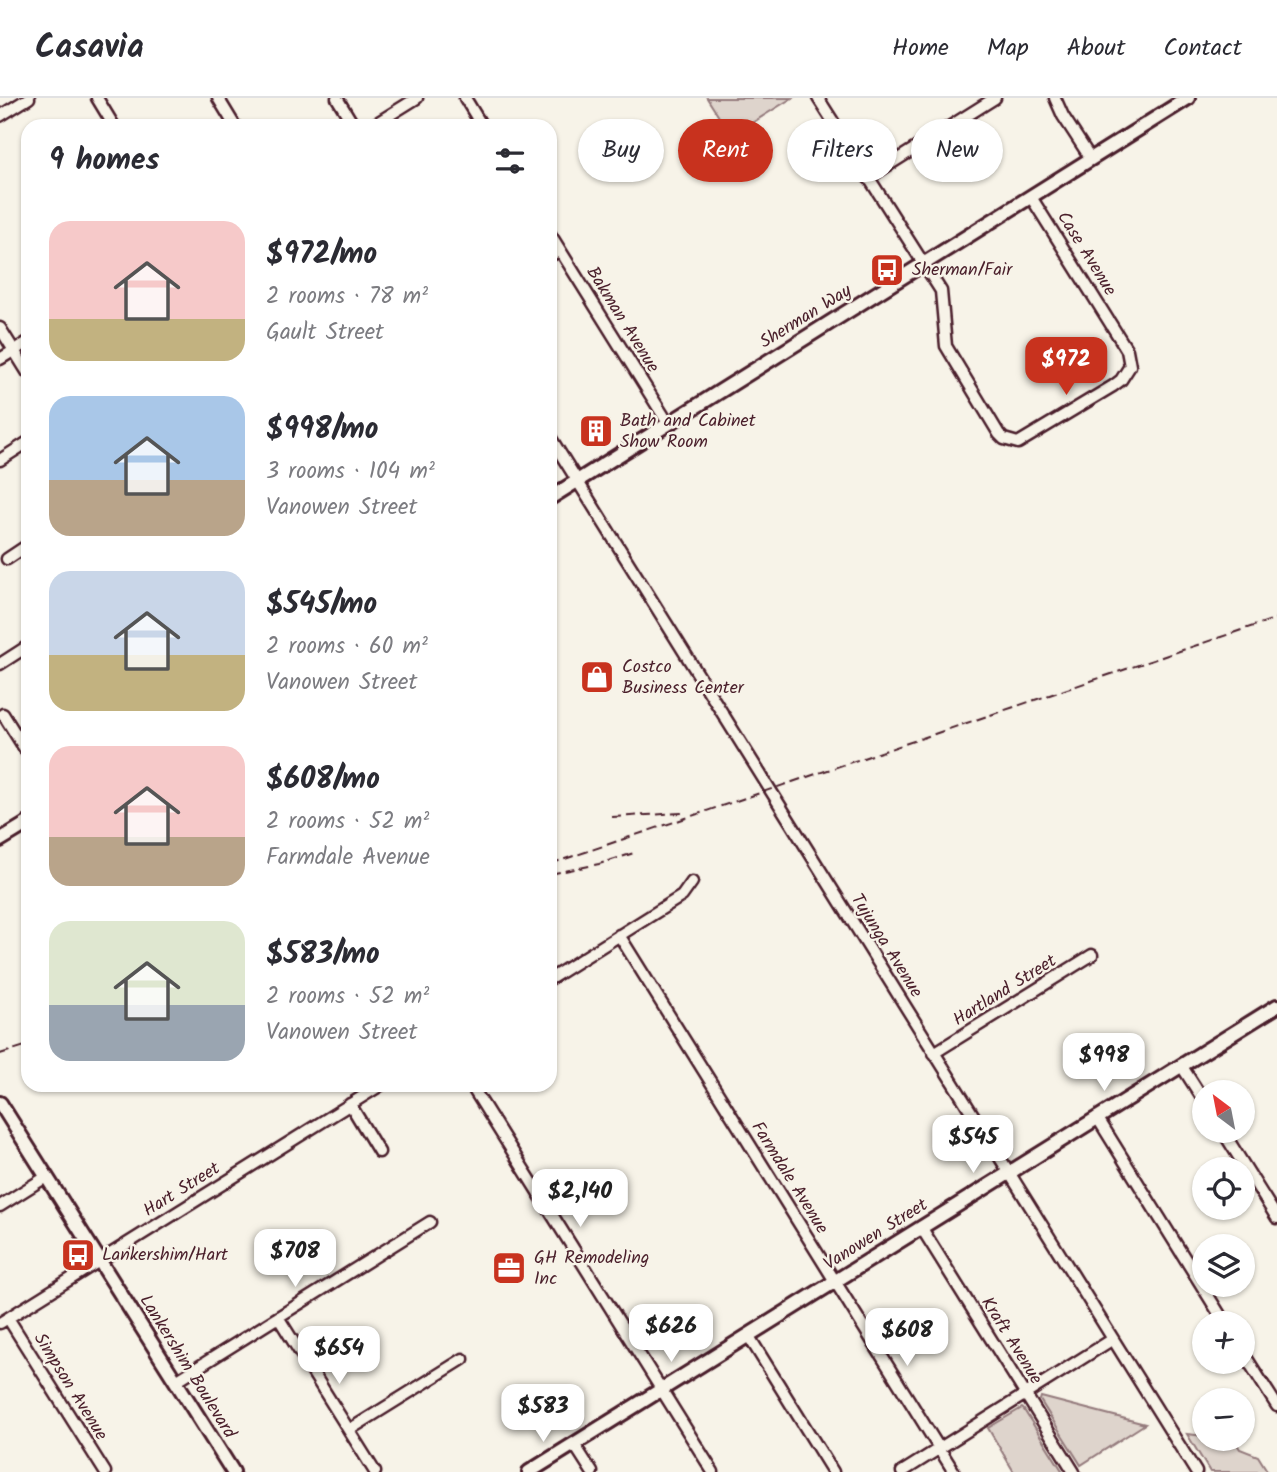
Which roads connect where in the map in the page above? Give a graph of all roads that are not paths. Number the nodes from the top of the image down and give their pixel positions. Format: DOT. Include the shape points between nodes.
graph roads {
  1 [pos="29,98"];
  2 [pos="97,98"];
  3 [pos="218,98"];
  4 [pos="337,98"];
  5 [pos="417,98"];
  6 [pos="465,98"];
  7 [pos="818,98"];
  8 [pos="995,98"];
  9 [pos="1055,98"];
  10 [pos="1188,98"];
  11 [pos="0,116"];
  12 [pos="110,119"];
  13 [pos="231,119"];
  14 [pos="350,119"];
  15 [pos="383,119"];
  16 [pos="478,119"];
  17 [pos="831,119"];
  18 [pos="1091,159"];
  19 [pos="897,160"];
  20 [pos="871,182"];
  21 [pos="1031,197"];
  22 [pos="557,245"];
  23 [pos="560,250"];
  24 [pos="557,252"];
  25 [pos="923,264"];
  26 [pos="0,328"];
  27 [pos="21,346"];
  28 [pos="14,351"];
  29 [pos="0,359"];
  30 [pos="21,362"];
  31 [pos="668,423"];
  32 [pos="21,446"];
  33 [pos="557,449"];
  34 [pos="0,460"];
  35 [pos="577,481"];
  36 [pos="557,494"];
  37 [pos="21,550"];
  38 [pos="7,559"];
  39 [pos="21,650"];
  40 [pos="0,664"];
  41 [pos="3,714"];
  42 [pos="21,743"];
  43 [pos="21,827"];
  44 [pos="0,840"];
  45 [pos="692,882"];
  46 [pos="619,935"];
  47 [pos="1092,955"];
  48 [pos="557,975"];
  49 [pos="1275,1011"];
  50 [pos="934,1053"];
  51 [pos="1181,1065"];
  52 [pos="1192,1082"];
  53 [pos="370,1092"];
  54 [pos="475,1092"];
  55 [pos="0,1103"];
  56 [pos="350,1104"];
  57 [pos="1097,1117"];
  58 [pos="1231,1143"];
  59 [pos="379,1152"];
  60 [pos="1009,1172"];
  61 [pos="46,1177"];
  62 [pos="0,1206"];
  63 [pos="1277,1218"];
  64 [pos="430,1222"];
  65 [pos="921,1227"];
  66 [pos="99,1260"];
  67 [pos="835,1281"];
  68 [pos="1218,1311"];
  69 [pos="278,1317"];
  70 [pos="4,1321"];
  71 [pos="748,1335"];
  72 [pos="1113,1339"];
  73 [pos="463,1359"];
  74 [pos="1255,1371"];
  75 [pos="176,1381"];
  76 [pos="662,1389"];
  77 [pos="1025,1394"];
  78 [pos="1277,1406"];
  79 [pos="349,1430"];
  80 [pos="574,1444"];
  81 [pos="939,1449"];
  82 [pos="105,1472"];
  83 [pos="233,1472"];
  84 [pos="375,1472"];
  85 [pos="530,1472"];
  86 [pos="592,1472"];
  87 [pos="713,1472"];
  88 [pos="833,1472"];
  89 [pos="902,1472"];
  90 [pos="954,1472"];
  91 [pos="1074,1472"];
  92 [pos="1196,1472"];
  1 -- 11 [label="street"];
  2 -- 12 [label="street"];
  3 -- 13 [label="street"];
  4 -- 14 [label="street"];
  5 -- 15 [label="street"];
  6 -- 16 [label="street"];
  7 -- 17 [label="street"];
  8 -- 19 [label="street"];
  9 -- 18 [label="street"];
  10 -- 18 [label="main road, Sherman Way"];
  18 -- 21 [label="main road, Sherman Way"];
  20 -- 25 [label="street"];
  21 -- 25 [label="main road, Sherman Way"];
  21 -- 25 [label="street, Case Avenue" via="1130,358 1130,366 1113,386 1024,441 1012,443 999,434 949,354 941,291"];
  22 -- 23 [label="street, Bakman Avenue"];
  23 -- 24 [label="street"];
  23 -- 31 [label="street, Bakman Avenue"];
  25 -- 31 [label="main road, Sherman Way"];
  26 -- 28 [label="street"];
  27 -- 28 [label="street"];
  28 -- 29 [label="street"];
  28 -- 30 [label="street"];
  31 -- 35 [label="main road, Sherman Way"];
  32 -- 34 [label="street"];
  33 -- 35 [label="street, Tujunga Avenue"];
  35 -- 36 [label="main road, Sherman Way"];
  35 -- 50 [label="street, Tujunga Avenue"];
  37 -- 38 [label="street"];
  39 -- 40 [label="street"];
  41 -- 42 [label="street"];
  43 -- 44 [label="main road"];
  45 -- 46 [label="street" via="682,896"];
  46 -- 48 [label="street"];
  46 -- 67 [label="street, Farmdale Avenue"];
  47 -- 50 [label="street, Hartland Street"];
  49 -- 51 [label="main road, Vanowen Street"];
  50 -- 60 [label="street, Tujunga Avenue"];
  51 -- 52 [label="street"];
  51 -- 57 [label="main road, Vanowen Street"];
  53 -- 56 [label="street, Hart Street"];
  54 -- 76 [label="street"];
  55 -- 61 [label="main road, Lankershim Boulevard"];
  56 -- 59 [label="street"];
  56 -- 66 [label="street, Hart Street"];
  57 -- 60 [label="main road, Vanowen Street"];
  57 -- 68 [label="street"];
  58 -- 63 [label="street"];
  60 -- 65 [label="main road, Vanowen Street"];
  60 -- 72 [label="street, Tujunga Avenue"];
  61 -- 62 [label="street"];
  61 -- 66 [label="main road, Lankershim Boulevard"];
  64 -- 69 [label="street"];
  65 -- 67 [label="main road, Vanowen Street"];
  65 -- 77 [label="street, Kraft Avenue"];
  66 -- 70 [label="street, Hart Street"];
  66 -- 75 [label="main road, Lankershim Boulevard"];
  67 -- 71 [label="main road, Vanowen Street"];
  67 -- 81 [label="street, Farmdale Avenue"];
  69 -- 75 [label="street"];
  69 -- 79 [label="street"];
  70 -- 82 [label="street, Simpson Avenue"];
  71 -- 76 [label="main road, Vanowen Street"];
  71 -- 88 [label="street"];
  72 -- 77 [label="street"];
  72 -- 92 [label="street, Tujunga Avenue"];
  73 -- 79 [label="street"];
  74 -- 78 [label="street"];
  75 -- 83 [label="main road, Lankershim Boulevard"];
  76 -- 80 [label="main road, Vanowen Street"];
  76 -- 87 [label="street"];
  77 -- 81 [label="street"];
  77 -- 91 [label="street, Kraft Avenue"];
  79 -- 84 [label="street"];
  80 -- 85 [label="main road, Vanowen Street"];
  80 -- 86 [label="street"];
  81 -- 89 [label="street"];
  81 -- 90 [label="street, Farmdale Avenue"];
}
